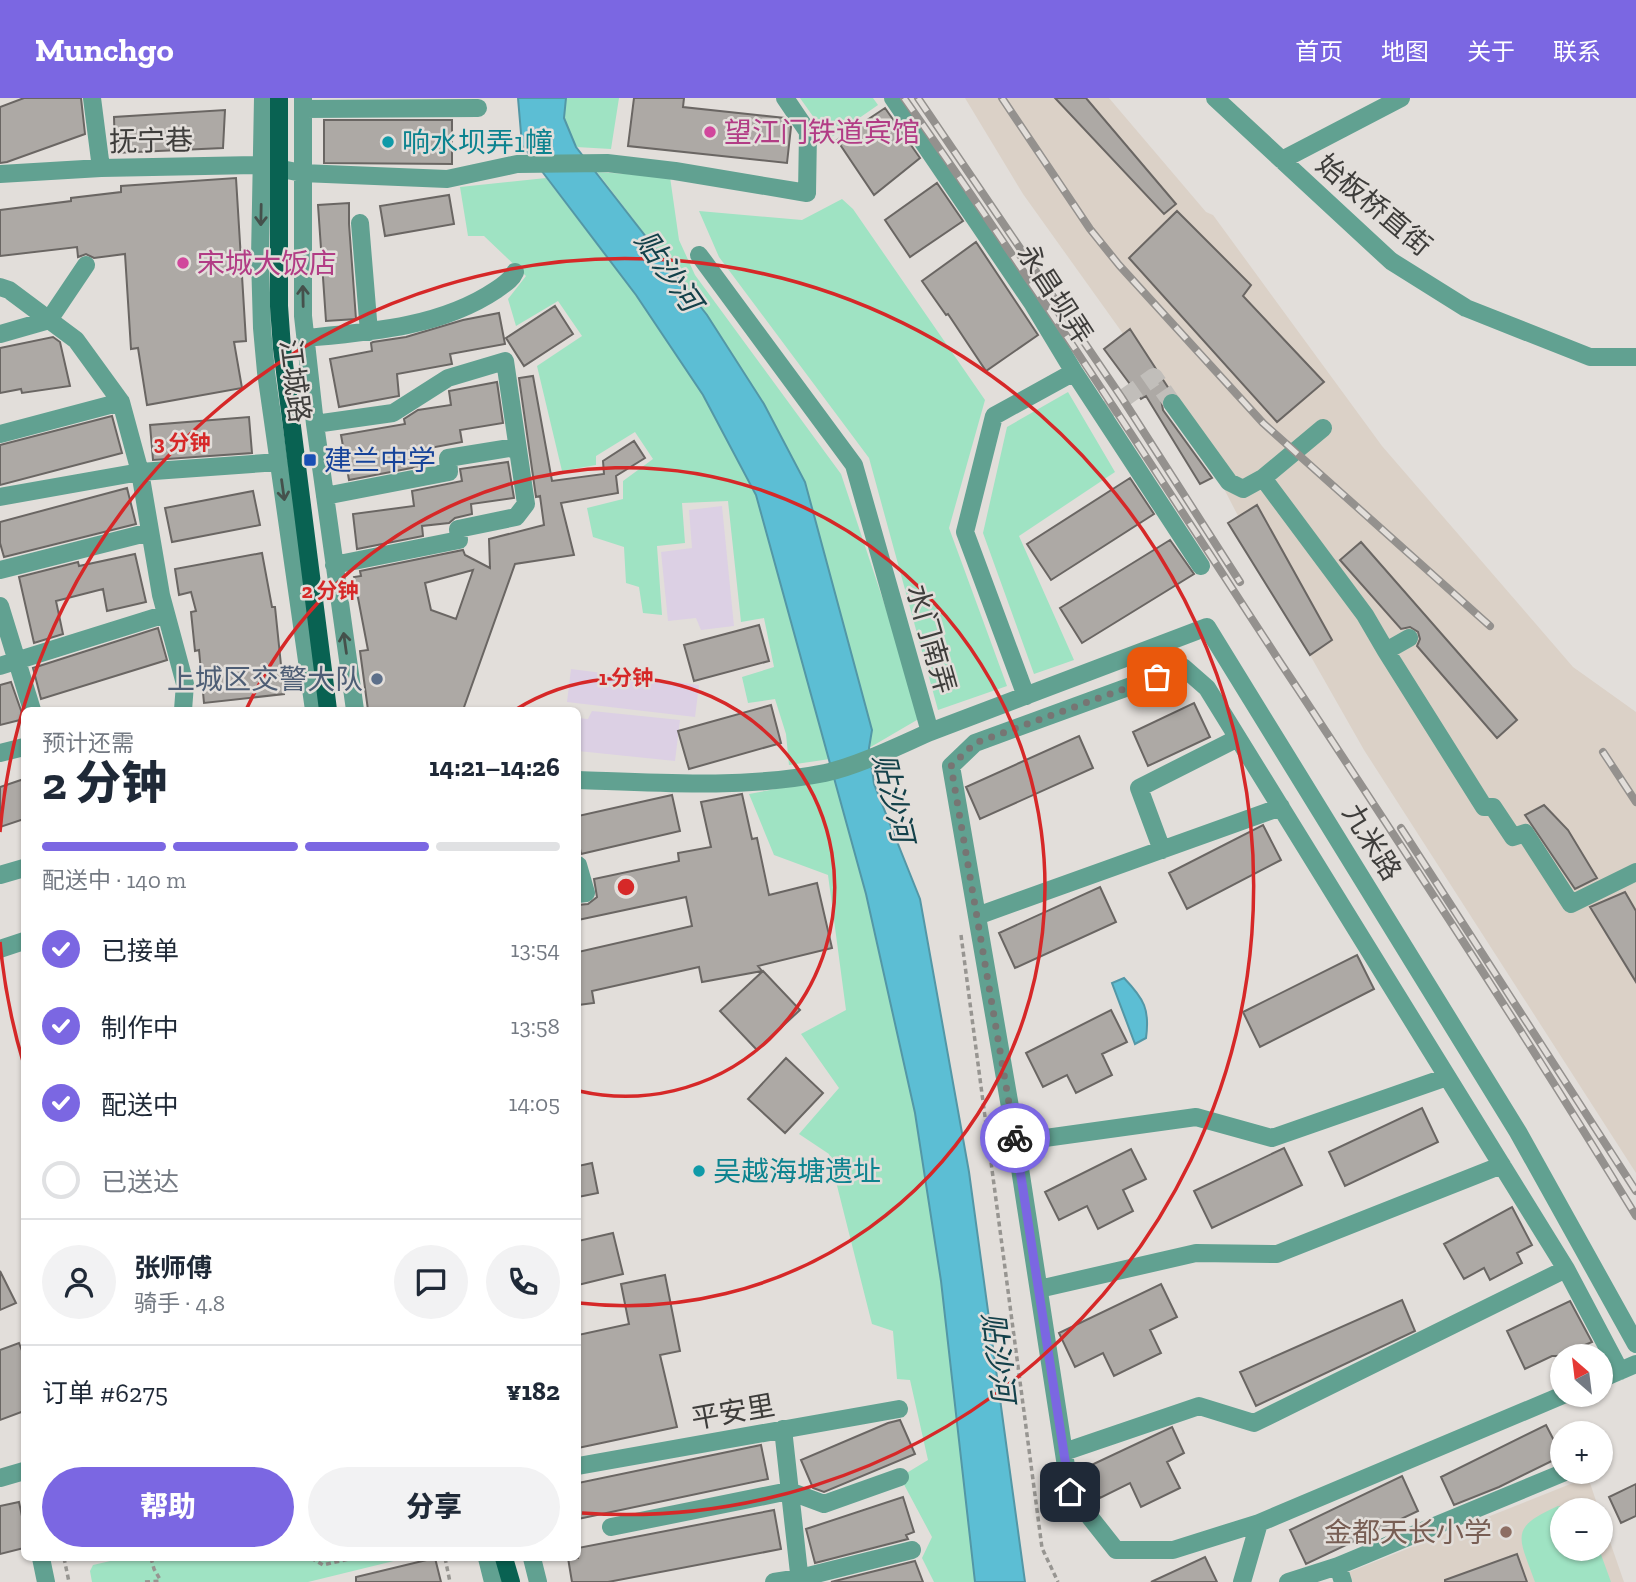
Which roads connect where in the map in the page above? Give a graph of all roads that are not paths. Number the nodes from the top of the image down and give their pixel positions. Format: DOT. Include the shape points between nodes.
graph roads {
  1 [pos="92,98"];
  2 [pos="262,98"];
  3 [pos="279,98"];
  4 [pos="785,98"];
  5 [pos="893,98"];
  6 [pos="1214,98"];
  7 [pos="1401,98"];
  8 [pos="384,103"];
  9 [pos="303,104"];
  10 [pos="478,108"];
  11 [pos="1282,160"];
  12 [pos="270,166"];
  13 [pos="101,168"];
  14 [pos="302,173"];
  15 [pos="0,174"];
  16 [pos="360,223"];
  17 [pos="699,255"];
  18 [pos="86,265"];
  19 [pos="515,272"];
  20 [pos="0,287"];
  21 [pos="49,320"];
  22 [pos="369,332"];
  23 [pos="0,334"];
  24 [pos="306,338"];
  25 [pos="1636,357"];
  26 [pos="1074,372"];
  27 [pos="121,402"];
  28 [pos="1172,403"];
  29 [pos="315,424"];
  30 [pos="1323,428"];
  31 [pos="0,434"];
  32 [pos="516,447"];
  33 [pos="279,462"];
  34 [pos="140,472"];
  35 [pos="1264,478"];
  36 [pos="325,496"];
  37 [pos="0,497"];
  38 [pos="150,532"];
  39 [pos="334,565"];
  40 [pos="1201,566"];
  41 [pos="0,570"];
  42 [pos="0,606"];
  43 [pos="166,614"];
  44 [pos="1409,638"];
  45 [pos="1386,651"];
  46 [pos="19,662"];
  47 [pos="0,666"];
  48 [pos="1026,696"];
  49 [pos="31,707"];
  50 [pos="183,707"];
  51 [pos="314,707"];
  52 [pos="327,707"];
  53 [pos="355,707"];
  54 [pos="930,732"];
  55 [pos="1238,738"];
  56 [pos="21,748"];
  57 [pos="0,753"];
  58 [pos="581,780"];
  59 [pos="1281,807"];
  60 [pos="1162,850"];
  61 [pos="21,869"];
  62 [pos="1636,872"];
  63 [pos="0,875"];
  64 [pos="581,875"];
  65 [pos="581,893"];
  66 [pos="977,916"];
  67 [pos="21,943"];
  68 [pos="0,949"];
  69 [pos="1447,1077"];
  70 [pos="1016,1142"];
  71 [pos="1502,1166"];
  72 [pos="1566,1269"];
  73 [pos="1039,1289"];
  74 [pos="1636,1344"];
  75 [pos="1628,1367"];
  76 [pos="1550,1400"];
  77 [pos="898,1409"];
  78 [pos="783,1429"];
  79 [pos="1064,1452"];
  80 [pos="581,1465"];
  81 [pos="21,1475"];
  82 [pos="900,1477"];
  83 [pos="0,1478"];
  84 [pos="1550,1479"];
  85 [pos="789,1491"];
  86 [pos="1259,1523"];
  87 [pos="611,1527"];
  88 [pos="912,1550"];
  89 [pos="42,1561"];
  90 [pos="488,1561"];
  91 [pos="505,1561"];
  92 [pos="533,1561"];
  93 [pos="1340,1574"];
  94 [pos="800,1580"];
  95 [pos="46,1582"];
  96 [pos="493,1582"];
  97 [pos="511,1582"];
  98 [pos="538,1582"];
  99 [pos="774,1582"];
  100 [pos="1242,1582"];
  101 [pos="1288,1582"];
  1 -- 13 [label="street"];
  2 -- 12 [label="street, 江城路"];
  3 -- 12 [label="main road, 江城路"];
  4 -- 14 [label="street" via="808,132 807,193 607,163 517,164 447,179"];
  5 -- 26 [label="street, 永昌坝弄"];
  6 -- 11 [label="street, 始板桥直街"];
  7 -- 11 [label="street"];
  8 -- 9 [label="street"];
  8 -- 10 [label="street"];
  9 -- 14 [label="street, 江城路"];
  11 -- 25 [label="street, 始板桥直街" via="1391,261 1466,308 1590,357"];
  12 -- 13 [label="street, 抚宁巷"];
  12 -- 14 [label="street, 抚宁巷"];
  12 -- 33 [label="street, 江城路, one-way" via="261,328"];
  12 -- 52 [label="main road, 江城路" via="282,348"];
  13 -- 15 [label="street, 抚宁巷"];
  24 -- 14 [label="street, 江城路, one-way"];
  16 -- 22 [label="street"];
  17 -- 54 [label="street, 水门南弄" via="854,465"];
  18 -- 21 [label="street"];
  19 -- 22 [label="street" via="512,279 478,302 412,324"];
  20 -- 21 [label="street"];
  21 -- 23 [label="street"];
  21 -- 27 [label="street" via="76,340"];
  22 -- 24 [label="street"];
  24 -- 29 [label="street, 江城路"];
  26 -- 40 [label="street"];
  26 -- 48 [label="street, 永昌坝弄" via="994,416 965,532"];
  27 -- 31 [label="street"];
  27 -- 34 [label="street"];
  28 -- 35 [label="street" via="1229,482 1243,489"];
  29 -- 32 [label="street" via="393,413 448,378 505,361"];
  29 -- 36 [label="street, 江城路"];
  30 -- 35 [label="street"];
  32 -- 36 [label="street" via="448,458 449,472"];
  32 -- 39 [label="street" via="526,504 516,517 458,529 459,540"];
  33 -- 34 [label="street"];
  33 -- 51 [label="street, 江城路, one-way"];
  34 -- 37 [label="street"];
  34 -- 38 [label="street"];
  35 -- 45 [label="street" via="1365,615"];
  36 -- 39 [label="street, 江城路"];
  38 -- 41 [label="street"];
  38 -- 43 [label="street"];
  53 -- 39 [label="street, 江城路, one-way"];
  42 -- 46 [label="street"];
  43 -- 46 [label="street"];
  43 -- 50 [label="street" via="185,684"];
  44 -- 45 [label="street"];
  45 -- 62 [label="street" via="1484,807 1493,807 1513,837 1525,833 1570,904"];
  46 -- 47 [label="street"];
  46 -- 49 [label="street"];
  48 -- 54 [label="street, 九米路"];
  48 -- 74 [label="street, 九米路" via="1207,627 1518,1132"];
  54 -- 58 [label="street, 水门南弄" via="826,773 692,784"];
  55 -- 59 [label="street"];
  55 -- 60 [label="street" via="1139,788"];
  55 -- 66 [label="street" via="1208,688 1183,667 975,743 951,766"];
  56 -- 57 [label="street"];
  59 -- 60 [label="street"];
  59 -- 69 [label="street"];
  60 -- 66 [label="street"];
  61 -- 63 [label="street"];
  64 -- 65 [label="street" via="586,892"];
  66 -- 70 [label="street"];
  67 -- 68 [label="street"];
  69 -- 70 [label="street" via="1272,1138 1196,1117"];
  69 -- 71 [label="street"];
  70 -- 73 [label="street"];
  71 -- 72 [label="street"];
  71 -- 73 [label="street" via="1278,1254 1196,1253"];
  72 -- 75 [label="street"];
  72 -- 79 [label="street" via="1254,1423 1199,1406"];
  73 -- 79 [label="street"];
  76 -- 86 [label="street"];
  77 -- 78 [label="street, 平安里"];
  78 -- 80 [label="street, 平安里"];
  78 -- 85 [label="street"];
  79 -- 86 [label="street" via="1070,1492 1116,1550 1173,1550"];
  81 -- 83 [label="street"];
  82 -- 85 [label="street" via="824,1504"];
  84 -- 93 [label="street"];
  85 -- 87 [label="street"];
  85 -- 94 [label="street"];
  86 -- 100 [label="street"];
  88 -- 94 [label="street"];
  89 -- 95 [label="street"];
  90 -- 96 [label="street"];
  91 -- 97 [label="main road"];
  92 -- 98 [label="street"];
  93 -- 101 [label="street"];
  94 -- 99 [label="street"];
}
